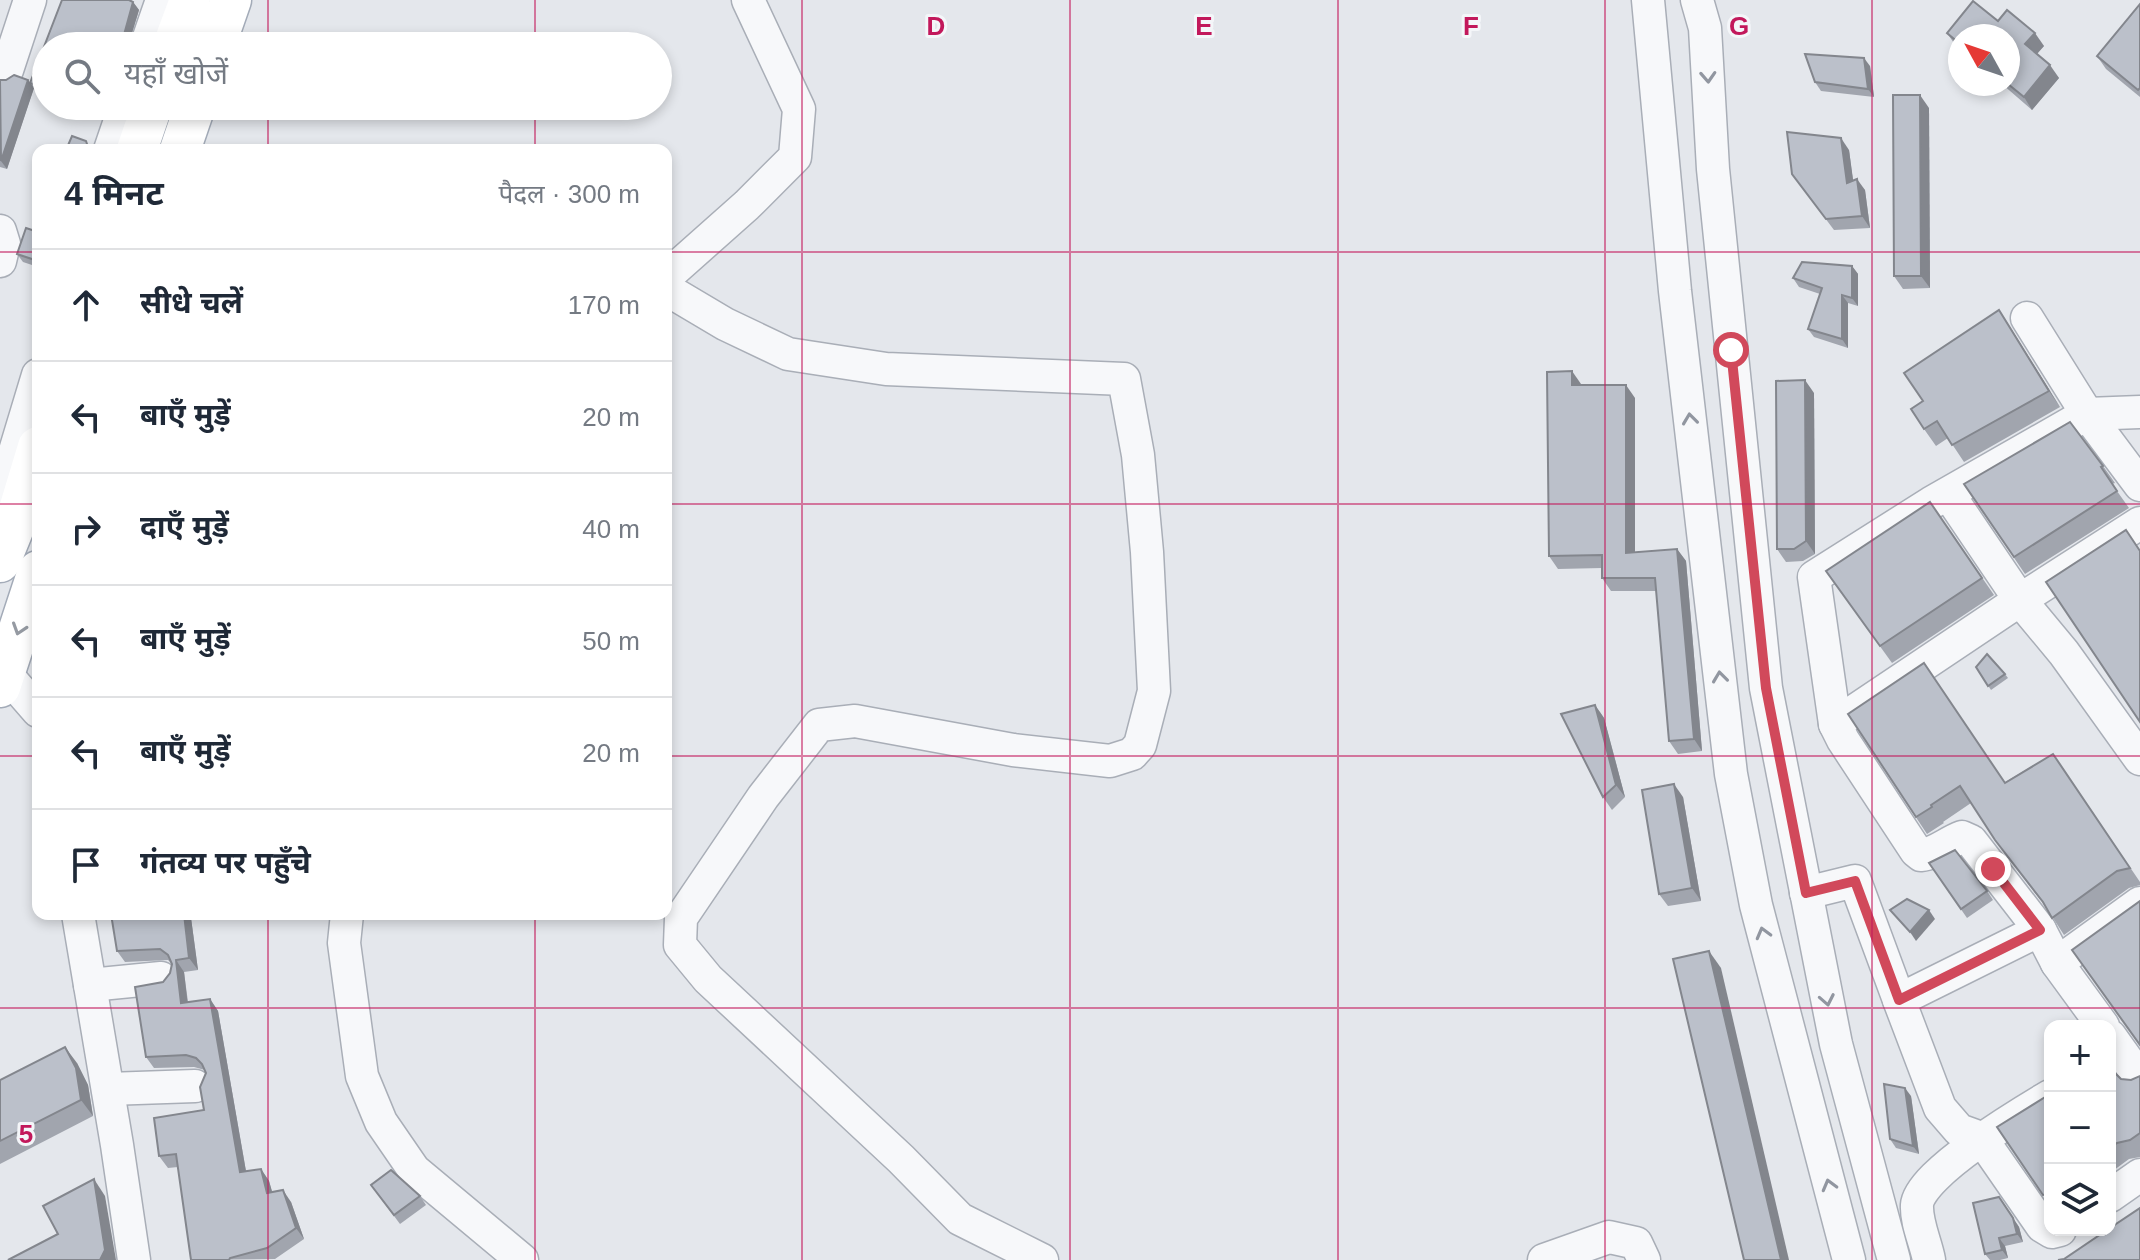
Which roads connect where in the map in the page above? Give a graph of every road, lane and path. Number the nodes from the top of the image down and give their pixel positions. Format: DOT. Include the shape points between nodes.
graph roads {
  1 [pos="30,0"];
  2 [pos="231,0"];
  3 [pos="748,0"];
  4 [pos="1648,0"];
  5 [pos="1697,0"];
  6 [pos="171,2"];
  7 [pos="154,32"];
  8 [pos="172,32"];
  9 [pos="220,32"];
  10 [pos="7,70"];
  11 [pos="123,120"];
  12 [pos="141,120"];
  13 [pos="190,120"];
  14 [pos="120,144"];
  15 [pos="123,144"];
  16 [pos="182,144"];
  17 [pos="0,231"];
  18 [pos="0,261"];
  19 [pos="672,272"];
  20 [pos="672,293"];
  21 [pos="2027,318"];
  22 [pos="32,401"];
  23 [pos="2140,412"];
  24 [pos="2087,414"];
  25 [pos="32,461"];
  26 [pos="2140,485"];
  27 [pos="1949,495"];
  28 [pos="2140,523"];
  29 [pos="3,529"];
  30 [pos="27,581"];
  31 [pos="2020,600"];
  32 [pos="2,680"];
  33 [pos="32,706"];
  34 [pos="1835,724"];
  35 [pos="2140,759"];
  36 [pos="1806,893"];
  37 [pos="2140,903"];
  38 [pos="79,920"];
  39 [pos="346,920"];
  40 [pos="2040,930"];
  41 [pos="2057,963"];
  42 [pos="161,978"];
  43 [pos="90,985"];
  44 [pos="1899,1000"];
  45 [pos="2099,1020"];
  46 [pos="2120,1047"];
  47 [pos="2140,1078"];
  48 [pos="195,1086"];
  49 [pos="108,1089"];
  50 [pos="2044,1100"];
  51 [pos="1981,1138"];
  52 [pos="2140,1175"];
  53 [pos="2123,1210"];
  54 [pos="2070,1245"];
  55 [pos="134,1260"];
  56 [pos="522,1260"];
  57 [pos="1042,1260"];
  58 [pos="1544,1260"];
  59 [pos="1644,1260"];
  60 [pos="1849,1260"];
  61 [pos="1894,1260"];
  62 [pos="1929,1260"];
  1 -- 10 [label="street"];
  2 -- 9 [label="main road"];
  3 -- 19 [label="street" via="799,109 795,157"];
  60 -- 4 [label="street, one-way" via="1756,905 1731,774 1675,291"];
  5 -- 36 [label="street, one-way" via="1705,28 1713,169 1766,688"];
  6 -- 7 [label="street"];
  6 -- 8 [label="main road"];
  11 -- 14 [label="street"];
  12 -- 15 [label="main road"];
  13 -- 16 [label="main road"];
  17 -- 18 [label="street"];
  20 -- 57 [label="street" via="788,354 886,369 1124,379 1138,455 1154,691 1140,745 1132,754 1110,761 1013,750 855,721 819,725 681,918 680,945 708,979 960,1219"];
  21 -- 24 [label="street"];
  22 -- 29 [label="street"];
  23 -- 24 [label="street"];
  24 -- 26 [label="street"];
  24 -- 27 [label="street"];
  25 -- 29 [label="main road"];
  27 -- 31 [label="street"];
  27 -- 34 [label="street" via="1814,577"];
  28 -- 31 [label="street"];
  30 -- 32 [label="main road, one-way"];
  31 -- 34 [label="street"];
  31 -- 35 [label="street"];
  32 -- 33 [label="street"];
  34 -- 40 [label="street" via="1916,851 1927,855 1962,837 1971,841"];
  36 -- 44 [label="street" via="1855,881"];
  36 -- 61 [label="street, one-way" via="1836,1044"];
  37 -- 41 [label="street"];
  38 -- 43 [label="street"];
  39 -- 56 [label="street" via="344,943 362,1076 381,1122 414,1170"];
  40 -- 41 [label="street"];
  40 -- 44 [label="street"];
  41 -- 45 [label="street"];
  42 -- 43 [label="street"];
  43 -- 49 [label="street"];
  44 -- 51 [label="street" via="1940,1108 1959,1130"];
  46 -- 47 [label="street"];
  48 -- 49 [label="street"];
  49 -- 55 [label="street"];
  50 -- 51 [label="street"];
  51 -- 54 [label="street" via="2042,1226"];
  51 -- 62 [label="street" via="1920,1196 1918,1211"];
  52 -- 53 [label="street"];
  58 -- 59 [label="street" via="1609,1237 1636,1243"];
}
